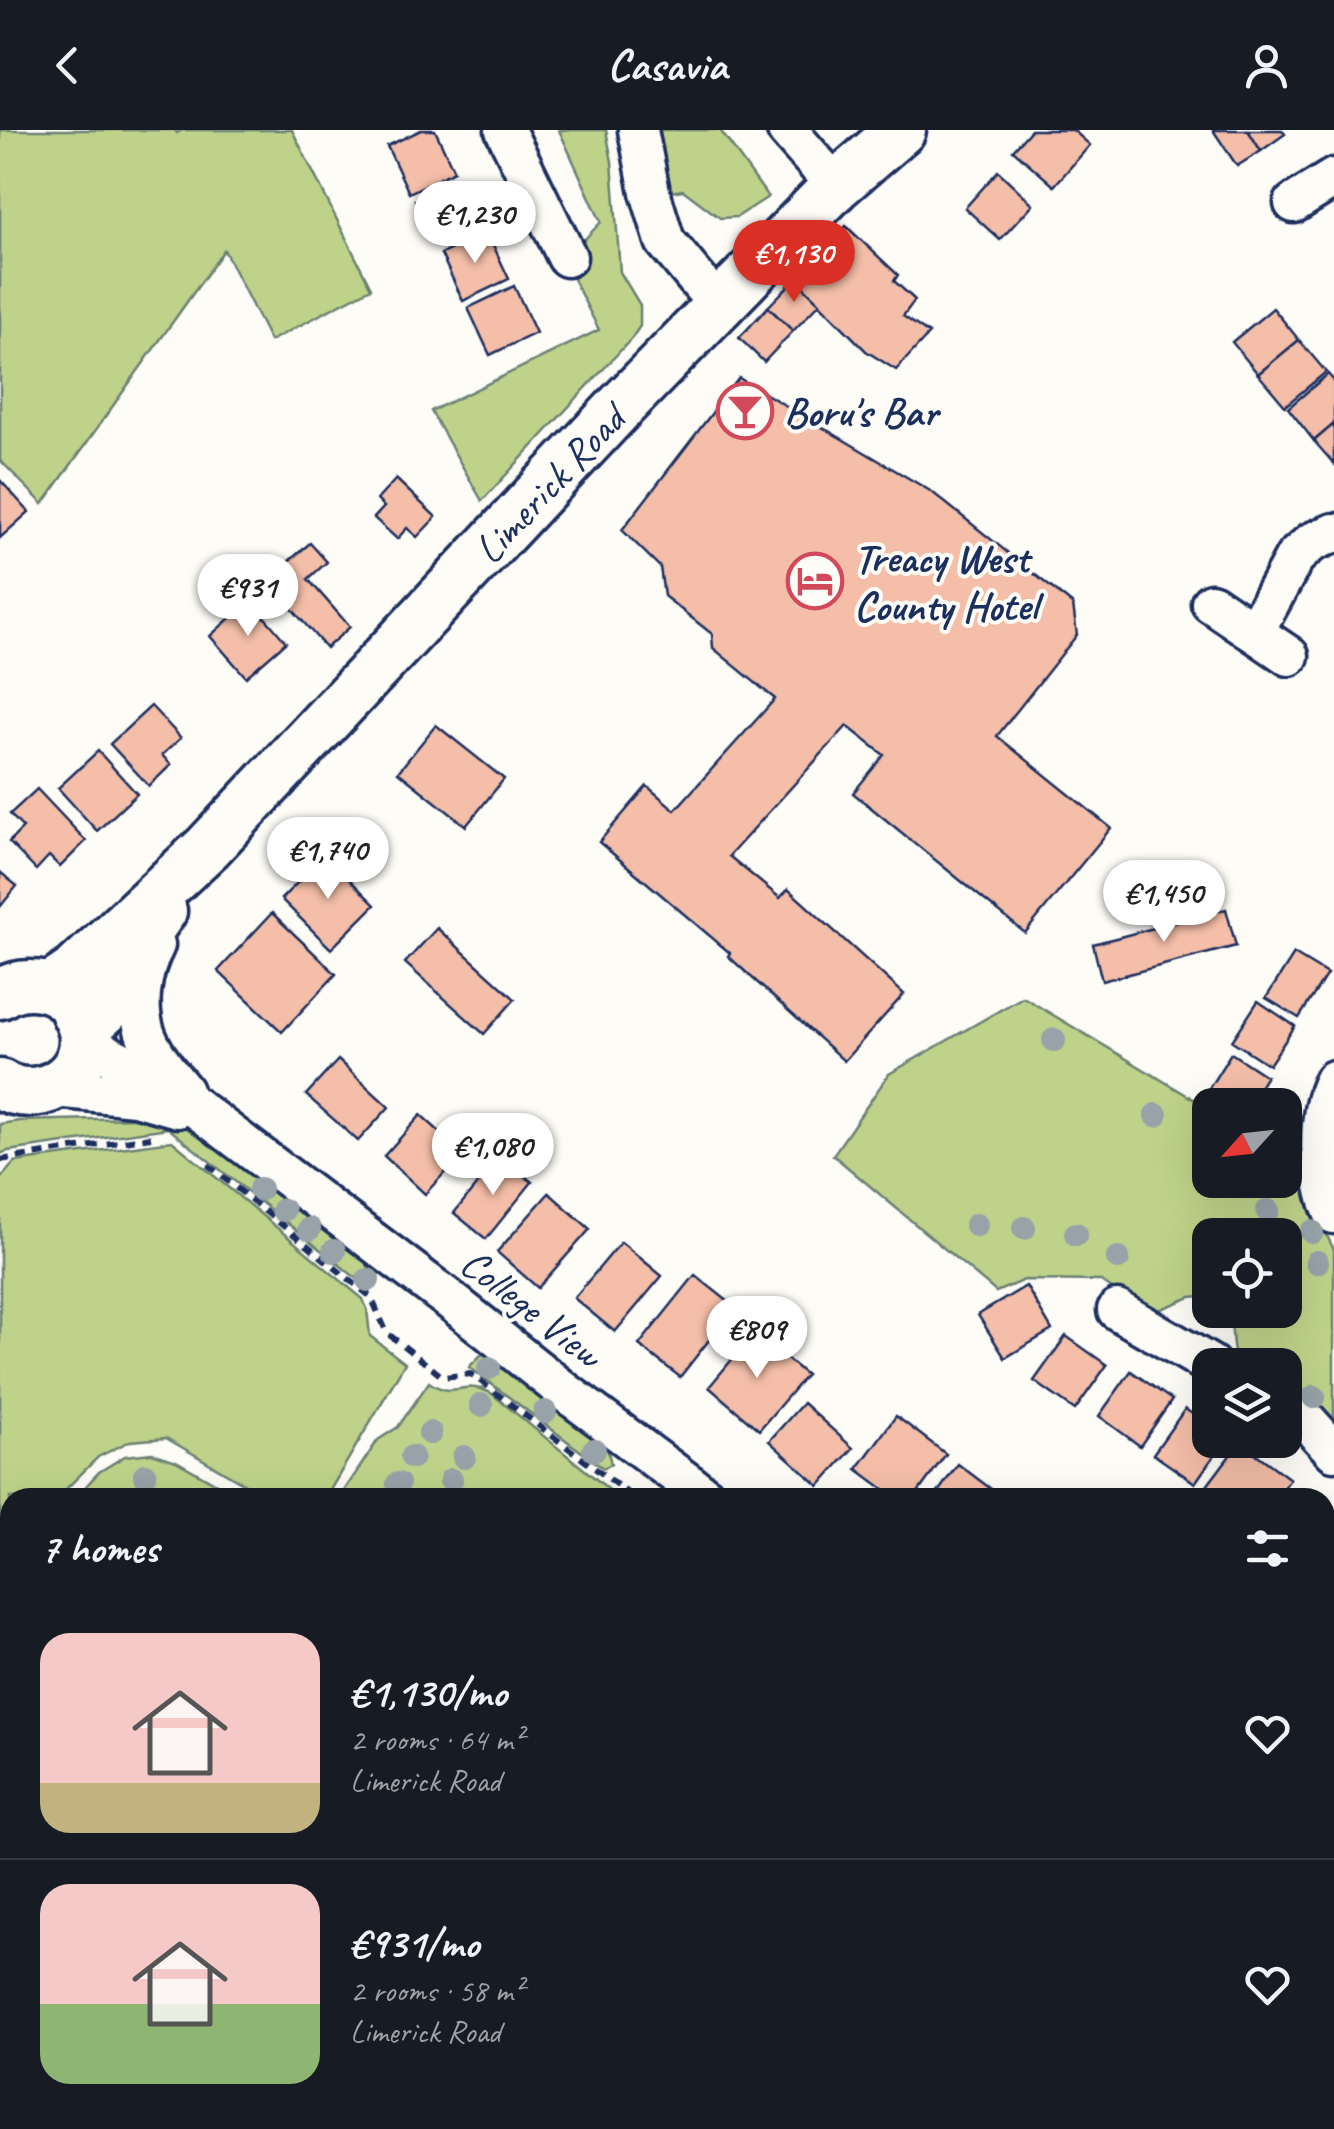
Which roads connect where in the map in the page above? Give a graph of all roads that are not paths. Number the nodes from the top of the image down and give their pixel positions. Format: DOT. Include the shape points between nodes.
graph roads {
  1 [pos="505,130"];
  2 [pos="638,130"];
  3 [pos="787,130"];
  4 [pos="901,130"];
  5 [pos="1332,183"];
  6 [pos="836,186"];
  7 [pos="1294,202"];
  8 [pos="567,257"];
  9 [pos="719,306"];
  10 [pos="1334,533"];
  11 [pos="1211,603"];
  12 [pos="1254,632"];
  13 [pos="1289,656"];
  14 [pos="208,848"];
  15 [pos="15,987"];
  16 [pos="84,1036"];
  17 [pos="1334,1080"];
  18 [pos="24,1094"];
  19 [pos="192,1129"];
  20 [pos="1334,1214"];
  21 [pos="1117,1310"];
  22 [pos="1192,1354"];
  23 [pos="1302,1418"];
  24 [pos="1334,1451"];
  25 [pos="695,1488"];
  1 -- 8 [label="street"];
  2 -- 9 [label="street" via="664,241"];
  3 -- 6 [label="street"];
  4 -- 6 [label="main road, Limerick Road"];
  5 -- 7 [label="street"];
  6 -- 9 [label="main road, Limerick Road"];
  9 -- 14 [label="main road, Limerick Road"];
  10 -- 12 [label="street" via="1295,557"];
  11 -- 12 [label="street"];
  12 -- 13 [label="street"];
  14 -- 15 [label="main road, Limerick Road" via="75,971"];
  14 -- 16 [label="main road, Limerick Road"];
  14 -- 19 [label="street, College View" via="152,952 141,988 146,1037"];
  15 -- 16 [label="main road" via="71,1003"];
  16 -- 18 [label="main road, Limerick Road" via="79,1064"];
  16 -- 19 [label="street, College View" via="163,1083"];
  17 -- 20 [label="street" via="1326,1096 1320,1162"];
  18 -- 19 [label="street, College View" via="135,1096"];
  19 -- 25 [label="street, College View" via="450,1300"];
  21 -- 22 [label="street"];
  23 -- 24 [label="street"];
}
